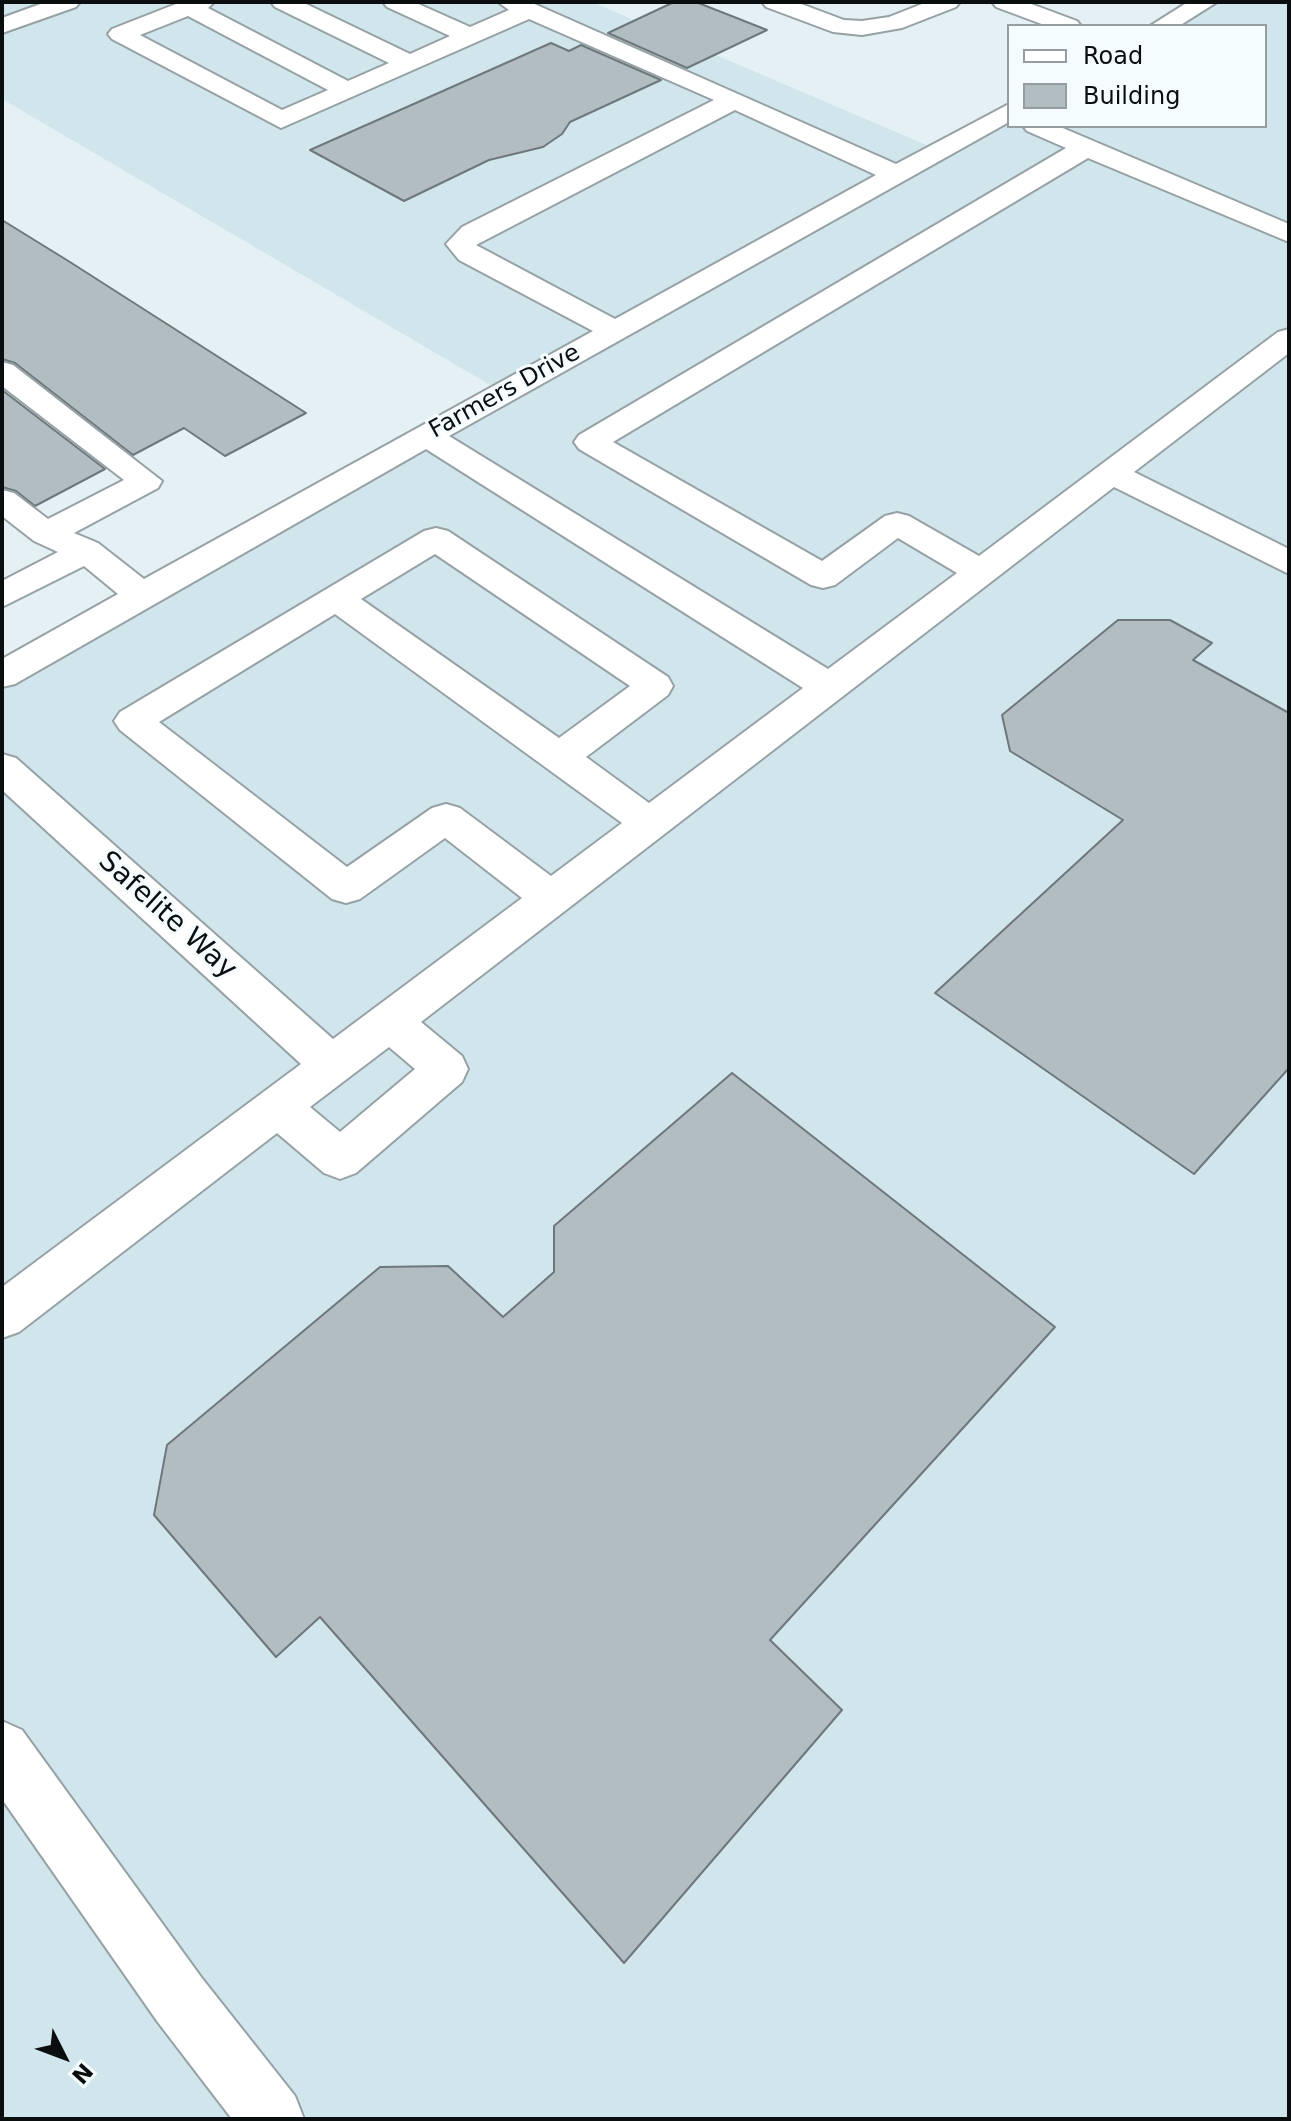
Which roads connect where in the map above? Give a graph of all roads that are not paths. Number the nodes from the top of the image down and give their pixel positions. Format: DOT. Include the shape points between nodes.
graph roads {
  1 [pos="67,2"];
  2 [pos="283,2"];
  3 [pos="395,2"];
  4 [pos="774,2"];
  5 [pos="948,2"];
  6 [pos="1004,2"];
  7 [pos="1205,2"];
  8 [pos="196,4"];
  9 [pos="519,6"];
  10 [pos="1064,24"];
  11 [pos="1166,24"];
  12 [pos="2,26"];
  13 [pos="470,36"];
  14 [pos="409,63"];
  15 [pos="347,90"];
  16 [pos="734,100"];
  17 [pos="1007,114"];
  18 [pos="1040,128"];
  19 [pos="1085,148"];
  20 [pos="897,174"];
  21 [pos="1289,234"];
  22 [pos="616,331"];
  23 [pos="1289,338"];
  24 [pos="2,371"];
  25 [pos="426,435"];
  26 [pos="1111,473"];
  27 [pos="2,500"];
  28 [pos="46,534"];
  29 [pos="86,551"];
  30 [pos="1289,563"];
  31 [pos="981,572"];
  32 [pos="142,595"];
  33 [pos="2,596"];
  34 [pos="336,598"];
  35 [pos="2,675"];
  36 [pos="829,687"];
  37 [pos="560,757"];
  38 [pos="2,768"];
  39 [pos="650,823"];
  40 [pos="552,899"];
  41 [pos="390,1022"];
  42 [pos="332,1065"];
  43 [pos="278,1107"];
  44 [pos="2,1316"];
  45 [pos="2,1750"];
  46 [pos="272,2119"];
  1 -- 12 [label="street"];
  2 -- 14 [label="street"];
  3 -- 13 [label="street"];
  4 -- 5 [label="street" via="841,27 862,28 894,23"];
  6 -- 10 [label="street"];
  7 -- 11 [label="street"];
  8 -- 15 [label="street"];
  8 -- 15 [label="street" via="120,34 281,120"];
  9 -- 13 [label="street"];
  9 -- 16 [label="street"];
  13 -- 14 [label="street"];
  14 -- 15 [label="street"];
  16 -- 20 [label="street"];
  16 -- 22 [label="street" via="472,233 460,244 469,254"];
  17 -- 20 [label="street, Farmers Drive"];
  18 -- 19 [label="street"];
  19 -- 21 [label="street"];
  19 -- 31 [label="street" via="590,442 823,577 897,523"];
  20 -- 22 [label="street, Farmers Drive"];
  22 -- 25 [label="street, Farmers Drive"];
  23 -- 26 [label="street"];
  24 -- 28 [label="street" via="146,481"];
  25 -- 32 [label="street, Farmers Drive"];
  25 -- 36 [label="street"];
  26 -- 30 [label="street"];
  26 -- 31 [label="street"];
  27 -- 28 [label="street"];
  28 -- 29 [label="street"];
  29 -- 32 [label="street"];
  29 -- 33 [label="street"];
  31 -- 36 [label="street"];
  32 -- 35 [label="street, Farmers Drive"];
  34 -- 37 [label="street"];
  34 -- 37 [label="street" via="436,539 655,686"];
  34 -- 40 [label="street" via="133,721 346,888 446,818"];
  36 -- 39 [label="street"];
  37 -- 39 [label="street"];
  38 -- 42 [label="street, Safelite Way"];
  39 -- 40 [label="street"];
  40 -- 41 [label="street"];
  41 -- 42 [label="street"];
  41 -- 43 [label="street" via="446,1069 340,1159"];
  42 -- 43 [label="street"];
  43 -- 44 [label="street"];
  45 -- 46 [label="street" via="179,1999"];
}
